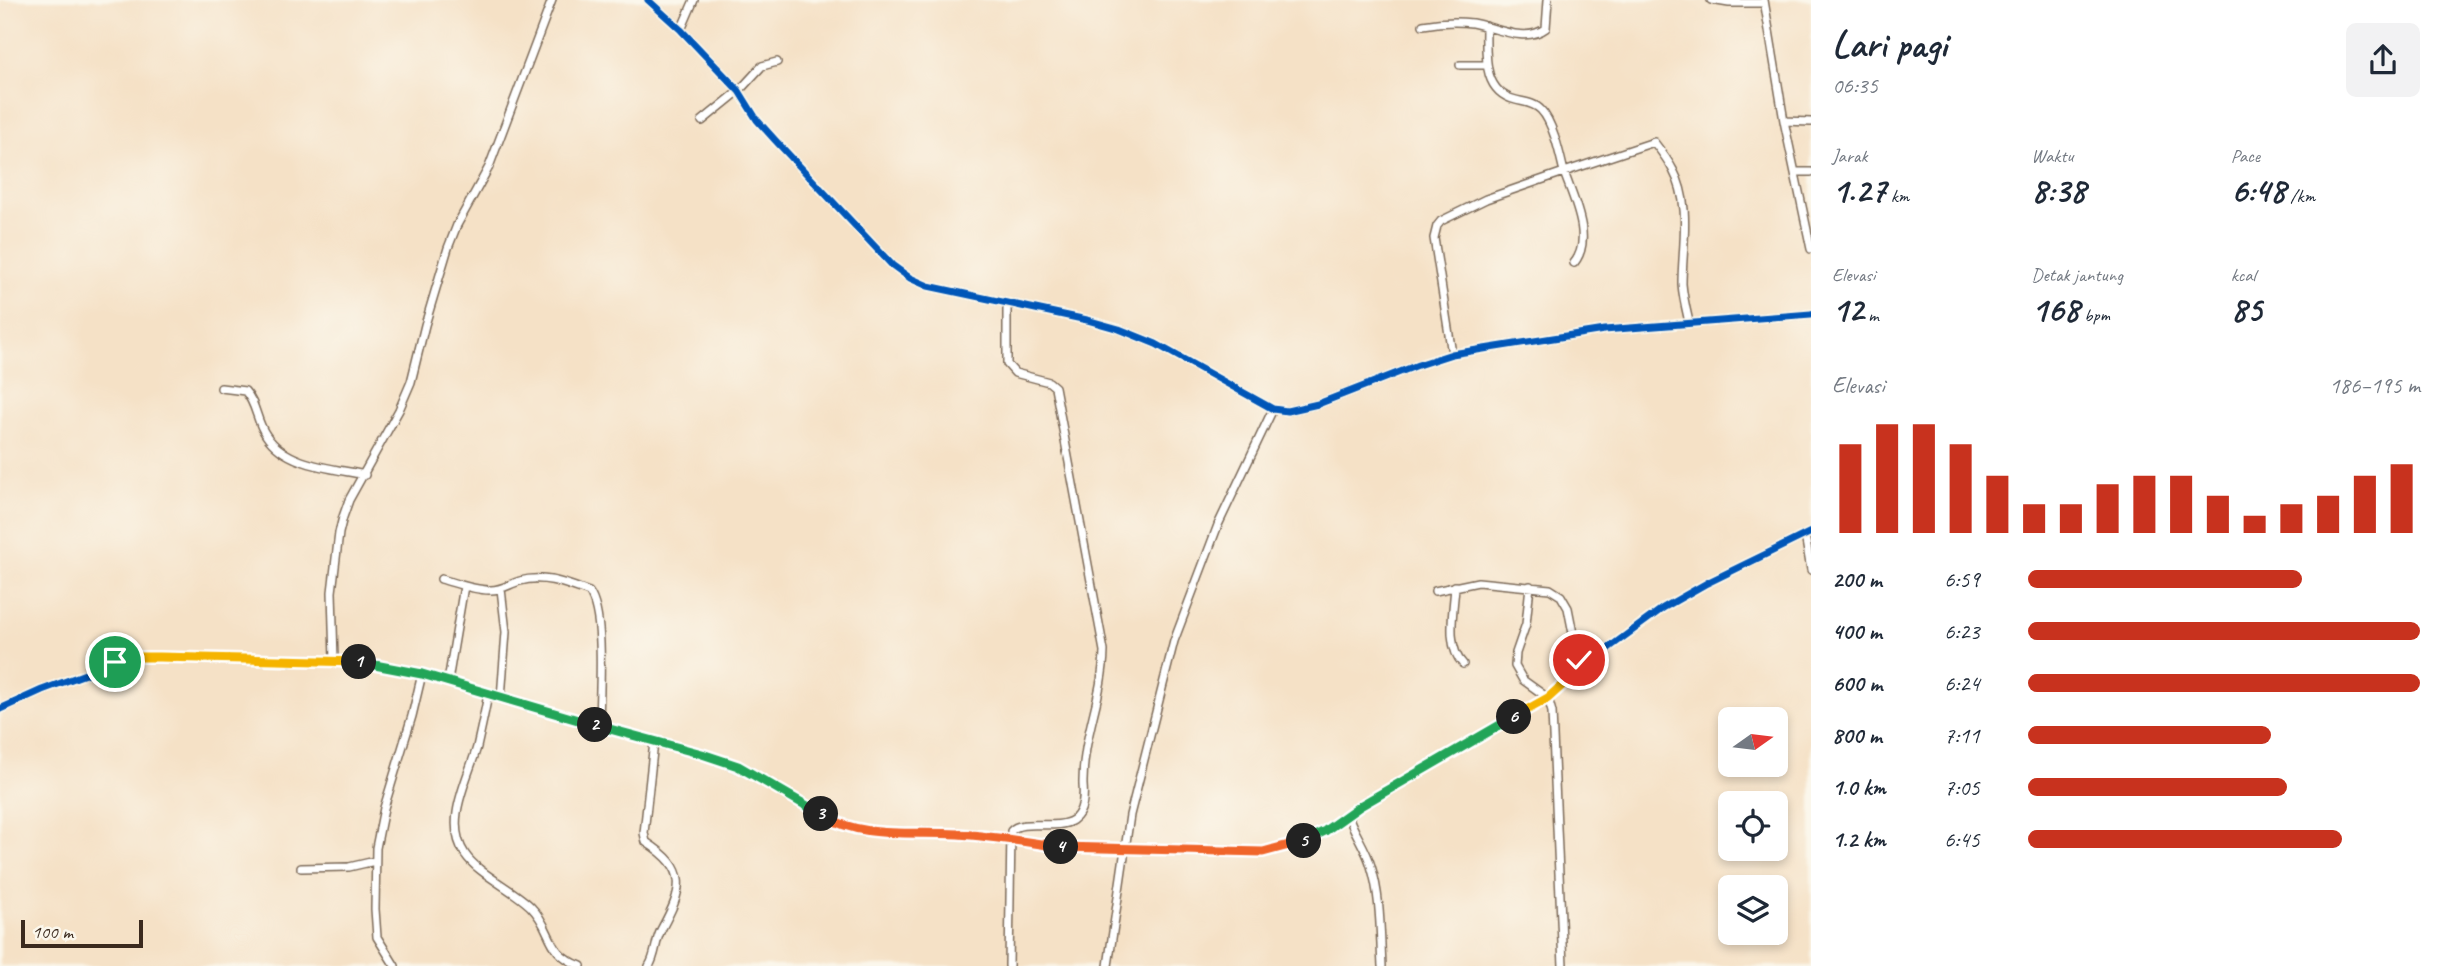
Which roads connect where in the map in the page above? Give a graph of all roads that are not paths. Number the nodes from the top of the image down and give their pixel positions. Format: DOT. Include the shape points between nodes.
graph roads {
  1 [pos="552,0"];
  2 [pos="648,0"];
  3 [pos="694,0"];
  4 [pos="1548,0"];
  5 [pos="1711,0"];
  6 [pos="1764,2"];
  7 [pos="1423,25"];
  8 [pos="1486,26"];
  9 [pos="681,30"];
  10 [pos="777,62"];
  11 [pos="1460,65"];
  12 [pos="1487,65"];
  13 [pos="739,91"];
  14 [pos="702,121"];
  15 [pos="1784,121"];
  16 [pos="1811,122"];
  17 [pos="1564,172"];
  18 [pos="1796,172"];
  19 [pos="1811,172"];
  20 [pos="1811,249"];
  21 [pos="1574,263"];
  22 [pos="1007,303"];
  23 [pos="1811,314"];
  24 [pos="1689,322"];
  25 [pos="1452,354"];
  26 [pos="221,388"];
  27 [pos="1273,409"];
  28 [pos="365,475"];
  29 [pos="1808,533"];
  30 [pos="1811,570"];
  31 [pos="441,579"];
  32 [pos="464,586"];
  33 [pos="1455,586"];
  34 [pos="1530,586"];
  35 [pos="501,589"];
  36 [pos="1435,591"];
  37 [pos="334,660"];
  38 [pos="1463,664"];
  39 [pos="1580,669"];
  40 [pos="422,674"];
  41 [pos="448,681"];
  42 [pos="488,694"];
  43 [pos="501,698"];
  44 [pos="1548,698"];
  45 [pos="0,709"];
  46 [pos="599,726"];
  47 [pos="654,742"];
  48 [pos="1348,815"];
  49 [pos="1010,840"];
  50 [pos="1124,849"];
  51 [pos="375,861"];
  52 [pos="301,868"];
  53 [pos="395,966"];
  54 [pos="581,966"];
  55 [pos="650,966"];
  56 [pos="1009,966"];
  57 [pos="1108,966"];
  58 [pos="1382,966"];
  59 [pos="1563,966"];
  1 -- 28 [label="street" via="489,167 448,248 411,382"];
  2 -- 9 [label="street"];
  3 -- 9 [label="street"];
  4 -- 8 [label="street" via="1548,22 1543,31 1519,35"];
  5 -- 6 [label="street"];
  6 -- 15 [label="street"];
  7 -- 8 [label="street"];
  8 -- 12 [label="street"];
  9 -- 13 [label="street"];
  10 -- 13 [label="street" via="762,66"];
  11 -- 12 [label="street"];
  12 -- 17 [label="street" via="1499,94 1542,110"];
  13 -- 14 [label="street"];
  13 -- 22 [label="street" via="757,120 892,265 920,284"];
  15 -- 16 [label="street"];
  15 -- 18 [label="street"];
  17 -- 21 [label="street" via="1583,240"];
  17 -- 24 [label="street" via="1654,142 1681,192 1685,235 1682,284"];
  17 -- 25 [label="street" via="1486,199 1437,226 1434,238"];
  18 -- 19 [label="street"];
  18 -- 20 [label="street"];
  22 -- 27 [label="street" via="1087,320 1156,344"];
  22 -- 49 [label="street" via="1007,364 1015,373 1055,387 1104,651 1084,762 1081,809 1063,824 1017,826"];
  23 -- 24 [label="street"];
  24 -- 25 [label="street"];
  25 -- 27 [label="street" via="1318,404 1287,411"];
  26 -- 28 [label="street" via="246,391 265,434 293,457"];
  27 -- 50 [label="street" via="1218,524 1174,641"];
  28 -- 37 [label="street" via="349,500 339,533 332,592"];
  29 -- 30 [label="street"];
  29 -- 39 [label="street" via="1663,608"];
  31 -- 32 [label="street"];
  32 -- 35 [label="street"];
  32 -- 41 [label="street"];
  33 -- 34 [label="street" via="1478,582"];
  33 -- 36 [label="street"];
  33 -- 38 [label="street" via="1453,647"];
  34 -- 39 [label="street" via="1550,589 1566,602"];
  34 -- 44 [label="street" via="1515,666 1523,680"];
  35 -- 43 [label="street" via="506,632"];
  35 -- 46 [label="street" via="537,578 557,580 592,595 600,628"];
  37 -- 40 [label="street"];
  37 -- 45 [label="street" via="126,659"];
  39 -- 44 [label="street"];
  40 -- 41 [label="street"];
  40 -- 51 [label="street" via="382,818"];
  41 -- 42 [label="street"];
  42 -- 43 [label="street"];
  42 -- 54 [label="street" via="460,800 456,831 460,843 478,868 538,915 557,951"];
  43 -- 46 [label="street"];
  44 -- 48 [label="street"];
  44 -- 59 [label="street"];
  46 -- 47 [label="street"];
  47 -- 49 [label="street" via="738,766 832,822 855,830"];
  47 -- 55 [label="street" via="644,833 646,842 666,856 675,870 679,891"];
  48 -- 50 [label="street" via="1305,840 1263,852"];
  48 -- 58 [label="street" via="1374,876"];
  49 -- 50 [label="street"];
  49 -- 56 [label="street"];
  50 -- 57 [label="street"];
  51 -- 52 [label="street" via="349,867"];
  51 -- 53 [label="street" via="377,937"];
}
